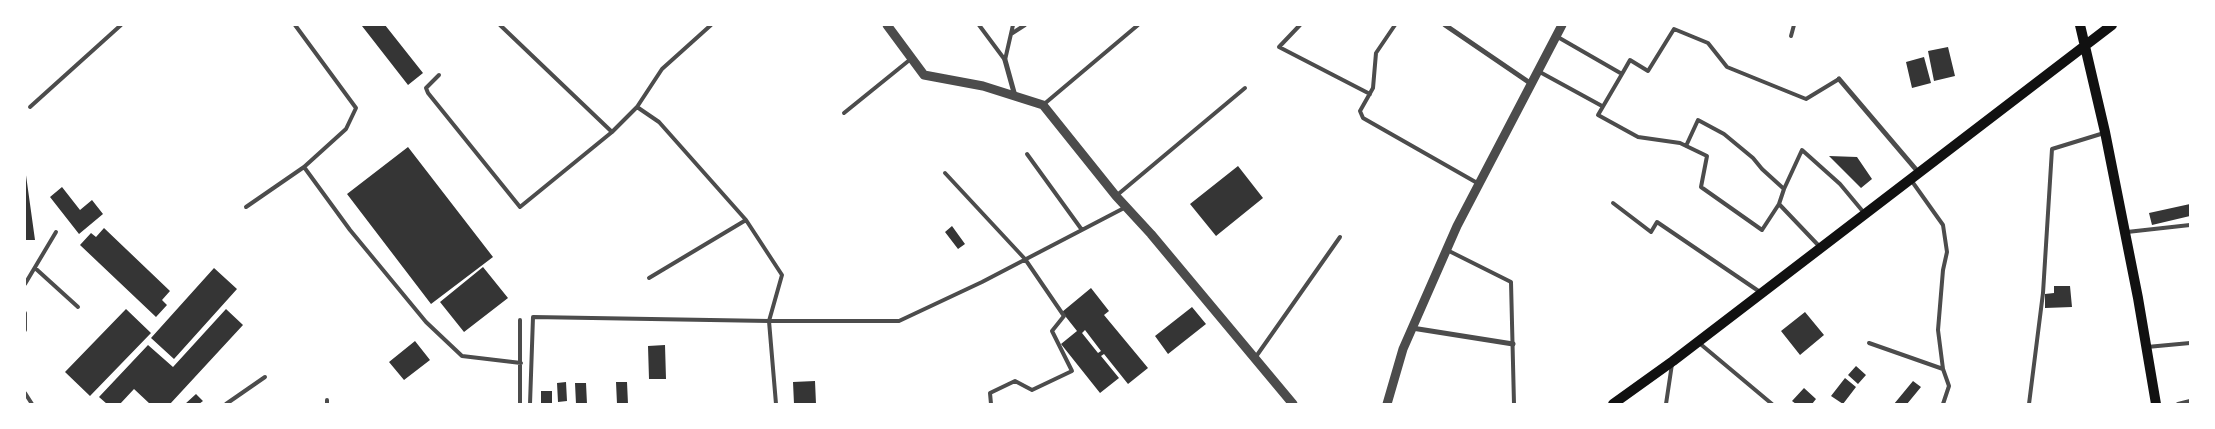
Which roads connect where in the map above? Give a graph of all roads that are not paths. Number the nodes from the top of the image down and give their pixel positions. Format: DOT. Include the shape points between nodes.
graph roads {
  1 [pos="121,25"];
  2 [pos="295,25"];
  3 [pos="500,25"];
  4 [pos="711,25"];
  5 [pos="887,25"];
  6 [pos="979,25"];
  7 [pos="1013,25"];
  8 [pos="1025,25"];
  9 [pos="1138,25"];
  10 [pos="1300,25"];
  11 [pos="1395,25"];
  12 [pos="1445,25"];
  13 [pos="1562,25"];
  14 [pos="1794,25"];
  15 [pos="2080,25"];
  16 [pos="2112,25"];
  17 [pos="1011,34"];
  18 [pos="1556,36"];
  19 [pos="1791,36"];
  20 [pos="2085,45"];
  21 [pos="912,58"];
  22 [pos="1005,60"];
  23 [pos="1537,71"];
  24 [pos="1622,74"];
  25 [pos="439,75"];
  26 [pos="1840,79"];
  27 [pos="1530,84"];
  28 [pos="1245,88"];
  29 [pos="1370,94"];
  30 [pos="1015,96"];
  31 [pos="1044,105"];
  32 [pos="1602,106"];
  33 [pos="30,107"];
  34 [pos="638,107"];
  35 [pos="844,113"];
  36 [pos="612,132"];
  37 [pos="2105,132"];
  38 [pos="1686,146"];
  39 [pos="1027,154"];
  40 [pos="304,167"];
  41 [pos="945,173"];
  42 [pos="1914,176"];
  43 [pos="1479,184"];
  44 [pos="1784,189"];
  45 [pos="1116,196"];
  46 [pos="1613,203"];
  47 [pos="1779,204"];
  48 [pos="1126,206"];
  49 [pos="246,207"];
  50 [pos="1865,214"];
  51 [pos="746,220"];
  52 [pos="2190,225"];
  53 [pos="1082,230"];
  54 [pos="56,232"];
  55 [pos="2124,233"];
  56 [pos="1340,238"];
  57 [pos="1821,248"];
  58 [pos="1447,250"];
  59 [pos="1025,260"];
  60 [pos="35,268"];
  61 [pos="649,278"];
  62 [pos="25,284"];
  63 [pos="1762,293"];
  64 [pos="78,307"];
  65 [pos="25,313"];
  66 [pos="520,320"];
  67 [pos="769,321"];
  68 [pos="1412,328"];
  69 [pos="25,330"];
  70 [pos="1698,342"];
  71 [pos="1869,343"];
  72 [pos="2190,343"];
  73 [pos="1513,344"];
  74 [pos="2146,347"];
  75 [pos="1255,358"];
  76 [pos="1673,361"];
  77 [pos="521,363"];
  78 [pos="1943,369"];
  79 [pos="265,377"];
  80 [pos="25,393"];
  81 [pos="2190,401"];
  82 [pos="32,404"];
  83 [pos="226,404"];
  84 [pos="520,404"];
  85 [pos="530,404"];
  86 [pos="776,404"];
  87 [pos="991,404"];
  88 [pos="1293,404"];
  89 [pos="1386,404"];
  90 [pos="1514,404"];
  91 [pos="1613,404"];
  92 [pos="1666,404"];
  93 [pos="1772,404"];
  94 [pos="1943,404"];
  95 [pos="2029,404"];
  96 [pos="2156,404"];
  97 [pos="2178,404"];
  1 -- 33 [label="lane"];
  2 -- 40 [label="lane" via="356,108 346,128"];
  3 -- 36 [label="lane"];
  4 -- 34 [label="lane" via="662,70"];
  5 -- 21 [label="street"];
  6 -- 22 [label="lane"];
  7 -- 17 [label="lane"];
  8 -- 17 [label="lane"];
  9 -- 31 [label="lane"];
  10 -- 29 [label="lane" via="1279,47"];
  11 -- 29 [label="lane" via="1376,53"];
  12 -- 27 [label="street"];
  13 -- 18 [label="street"];
  14 -- 19 [label="lane"];
  15 -- 20 [label="main road"];
  16 -- 20 [label="main road"];
  17 -- 22 [label="lane"];
  18 -- 23 [label="street"];
  18 -- 24 [label="lane"];
  20 -- 37 [label="main road"];
  20 -- 42 [label="main road"];
  21 -- 30 [label="street" via="924,75 983,86"];
  21 -- 35 [label="lane"];
  22 -- 30 [label="street"];
  23 -- 27 [label="street"];
  23 -- 32 [label="lane"];
  24 -- 26 [label="lane" via="1630,60 1648,71 1674,29 1708,43 1727,67 1806,100"];
  24 -- 32 [label="lane"];
  25 -- 36 [label="lane" via="426,88 428,94 520,207"];
  26 -- 42 [label="street"];
  27 -- 43 [label="street"];
  28 -- 45 [label="lane"];
  29 -- 43 [label="lane" via="1360,111 1363,118"];
  30 -- 31 [label="street"];
  31 -- 45 [label="street"];
  32 -- 38 [label="lane" via="1598,115 1638,137"];
  34 -- 36 [label="lane"];
  34 -- 51 [label="lane" via="659,122"];
  37 -- 55 [label="main road"];
  37 -- 95 [label="lane" via="2052,150 2044,293"];
  38 -- 44 [label="lane" via="1698,120 1724,134"];
  38 -- 47 [label="lane" via="1707,156 1701,187 1762,230"];
  39 -- 53 [label="lane"];
  40 -- 49 [label="lane"];
  40 -- 77 [label="lane" via="350,230 426,322 462,356"];
  41 -- 59 [label="lane"];
  42 -- 50 [label="main road"];
  42 -- 78 [label="lane" via="1943,225 1946,243 1938,330"];
  43 -- 58 [label="street"];
  44 -- 47 [label="lane"];
  44 -- 50 [label="lane" via="1802,150 1840,184"];
  45 -- 48 [label="street"];
  46 -- 63 [label="lane" via="1651,232 1657,222"];
  47 -- 57 [label="lane"];
  48 -- 53 [label="lane"];
  48 -- 75 [label="street"];
  50 -- 57 [label="main road"];
  51 -- 61 [label="lane"];
  51 -- 67 [label="lane" via="782,275"];
  52 -- 55 [label="lane"];
  53 -- 59 [label="lane"];
  54 -- 60 [label="lane"];
  55 -- 74 [label="main road"];
  56 -- 75 [label="lane"];
  57 -- 63 [label="main road"];
  58 -- 68 [label="street"];
  58 -- 73 [label="lane" via="1511,282"];
  59 -- 67 [label="lane" via="899,322"];
  59 -- 87 [label="lane" via="1064,316 1052,331 1072,370 1032,390 1015,381 990,393"];
  60 -- 62 [label="lane"];
  60 -- 64 [label="lane"];
  63 -- 70 [label="main road"];
  65 -- 69 [label="lane"];
  66 -- 77 [label="lane"];
  67 -- 85 [label="lane" via="533,317"];
  67 -- 86 [label="lane"];
  68 -- 73 [label="street"];
  68 -- 89 [label="street"];
  70 -- 76 [label="main road"];
  70 -- 93 [label="lane"];
  71 -- 78 [label="lane"];
  72 -- 74 [label="lane"];
  73 -- 90 [label="lane"];
  74 -- 96 [label="main road"];
  75 -- 88 [label="street"];
  76 -- 91 [label="main road"];
  76 -- 92 [label="lane"];
  77 -- 84 [label="lane"];
  78 -- 94 [label="lane" via="1949,386"];
  79 -- 83 [label="lane"];
  80 -- 82 [label="lane"];
  81 -- 97 [label="lane"];
}
